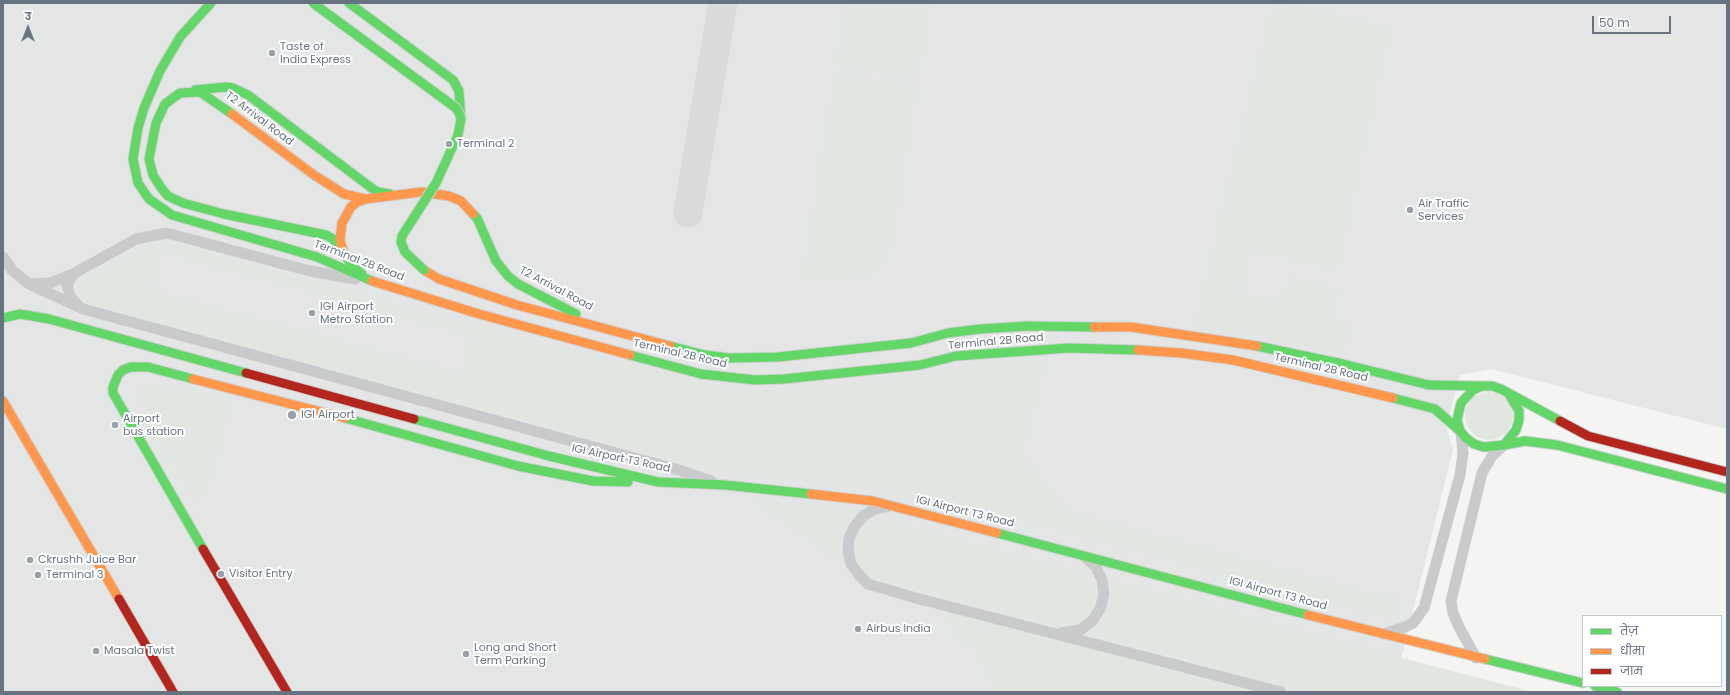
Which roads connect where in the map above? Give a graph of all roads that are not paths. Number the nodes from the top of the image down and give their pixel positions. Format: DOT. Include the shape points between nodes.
graph roads {
  1 [pos="211,3"];
  2 [pos="313,3"];
  3 [pos="349,3"];
  4 [pos="180,94"];
  5 [pos="461,119"];
  6 [pos="396,194"];
  7 [pos="366,199"];
  8 [pos="343,250"];
  9 [pos="3,257"];
  10 [pos="72,274"];
  11 [pos="374,282"];
  12 [pos="29,284"];
  13 [pos="83,309"];
  14 [pos="3,318"];
  15 [pos="604,329"];
  16 [pos="980,337"];
  17 [pos="993,352"];
  18 [pos="1482,386"];
  19 [pos="1510,394"];
  20 [pos="3,401"];
  21 [pos="1460,431"];
  22 [pos="1504,445"];
  23 [pos="1727,472"];
  24 [pos="658,482"];
  25 [pos="725,486"];
  26 [pos="1727,489"];
  27 [pos="900,508"];
  28 [pos="1072,551"];
  29 [pos="1052,633"];
  30 [pos="1382,634"];
  31 [pos="1476,658"];
  32 [pos="1582,683"];
  33 [pos="1599,687"];
  34 [pos="173,692"];
  35 [pos="287,692"];
  36 [pos="1281,692"];
  37 [pos="1617,692"];
  1 -- 11 [label="main road, Terminal 2B Road" via="180,37 152,88 138,128 134,159 138,183 156,206 172,215 317,257"];
  2 -- 5 [label="main road, bridge" via="456,108"];
  3 -- 5 [label="main road, Terminal 2B Road" via="453,80 459,91"];
  4 -- 6 [label="main road" via="216,87 240,91 373,189 385,194"];
  4 -- 7 [label="main road, T2 Arrival Road" via="200,92 208,96 334,189 354,198"];
  4 -- 8 [label="main road" via="172,98 161,111 150,150 153,175 168,196 183,203 224,214 320,233 333,239"];
  5 -- 15 [label="main road, Terminal 2B Road, bridge" via="458,136 436,183 402,236 401,242 405,252 424,270 439,279"];
  6 -- 7 [label="main road, T2 Arrival Road"];
  6 -- 15 [label="main road, T2 Arrival Road" via="421,192 461,200 477,218 496,261 508,276 518,284"];
  7 -- 8 [label="main road" via="351,207 342,223 340,240"];
  8 -- 11 [label="main road" via="352,265"];
  9 -- 12 [label="street" via="12,270"];
  10 -- 11 [label="street" via="136,239 166,233 310,271"];
  10 -- 12 [label="street" via="50,283"];
  10 -- 13 [label="street" via="67,285 68,292 73,301"];
  11 -- 17 [label="main road, Terminal 2B Road" via="479,314 701,374 730,379 784,379 920,366 956,356"];
  12 -- 13 [label="street"];
  13 -- 25 [label="street" via="672,468"];
  14 -- 24 [label="main road, IGI Airport T3 Road" via="25,314 49,319 549,456"];
  15 -- 16 [label="main road, Terminal 2B Road" via="705,355 753,358 911,343 948,333"];
  16 -- 17 [label="main road" via="984,350"];
  16 -- 18 [label="main road, Terminal 2B Road" via="1080,326 1131,327 1251,345 1429,385"];
  17 -- 21 [label="main road, Terminal 2B Road" via="1069,348 1125,349 1233,360 1424,405 1435,409"];
  18 -- 19 [label="main road" via="1501,388"];
  18 -- 21 [label="main road" via="1470,392 1461,403 1457,420"];
  19 -- 22 [label="main road" via="1519,411 1519,420 1516,430"];
  19 -- 23 [label="main road" via="1588,436"];
  20 -- 34 [label="main road"];
  21 -- 22 [label="main road" via="1474,444 1484,447"];
  21 -- 30 [label="street" via="1463,453 1460,475 1424,608 1413,623 1405,628"];
  22 -- 26 [label="main road" via="1525,441 1553,444"];
  22 -- 31 [label="street" via="1492,456 1482,473 1451,601 1459,627"];
  24 -- 25 [label="main road, IGI Airport T3 Road"];
  24 -- 35 [label="main road" via="593,481 563,476 148,366 123,370 113,387 120,407"];
  25 -- 27 [label="main road, IGI Airport T3 Road" via="873,501"];
  27 -- 28 [label="main road, IGI Airport T3 Road"];
  27 -- 29 [label="street" via="887,506 874,509 854,526 849,538 851,564 868,584"];
  28 -- 29 [label="street" via="1085,557 1096,567 1102,580 1104,595 1100,609 1092,621 1080,630"];
  28 -- 30 [label="main road, IGI Airport T3 Road"];
  29 -- 36 [label="street"];
  30 -- 31 [label="main road, IGI Airport T3 Road"];
  31 -- 32 [label="main road, IGI Airport T3 Road"];
  33 -- 37 [label="main road"];
}
